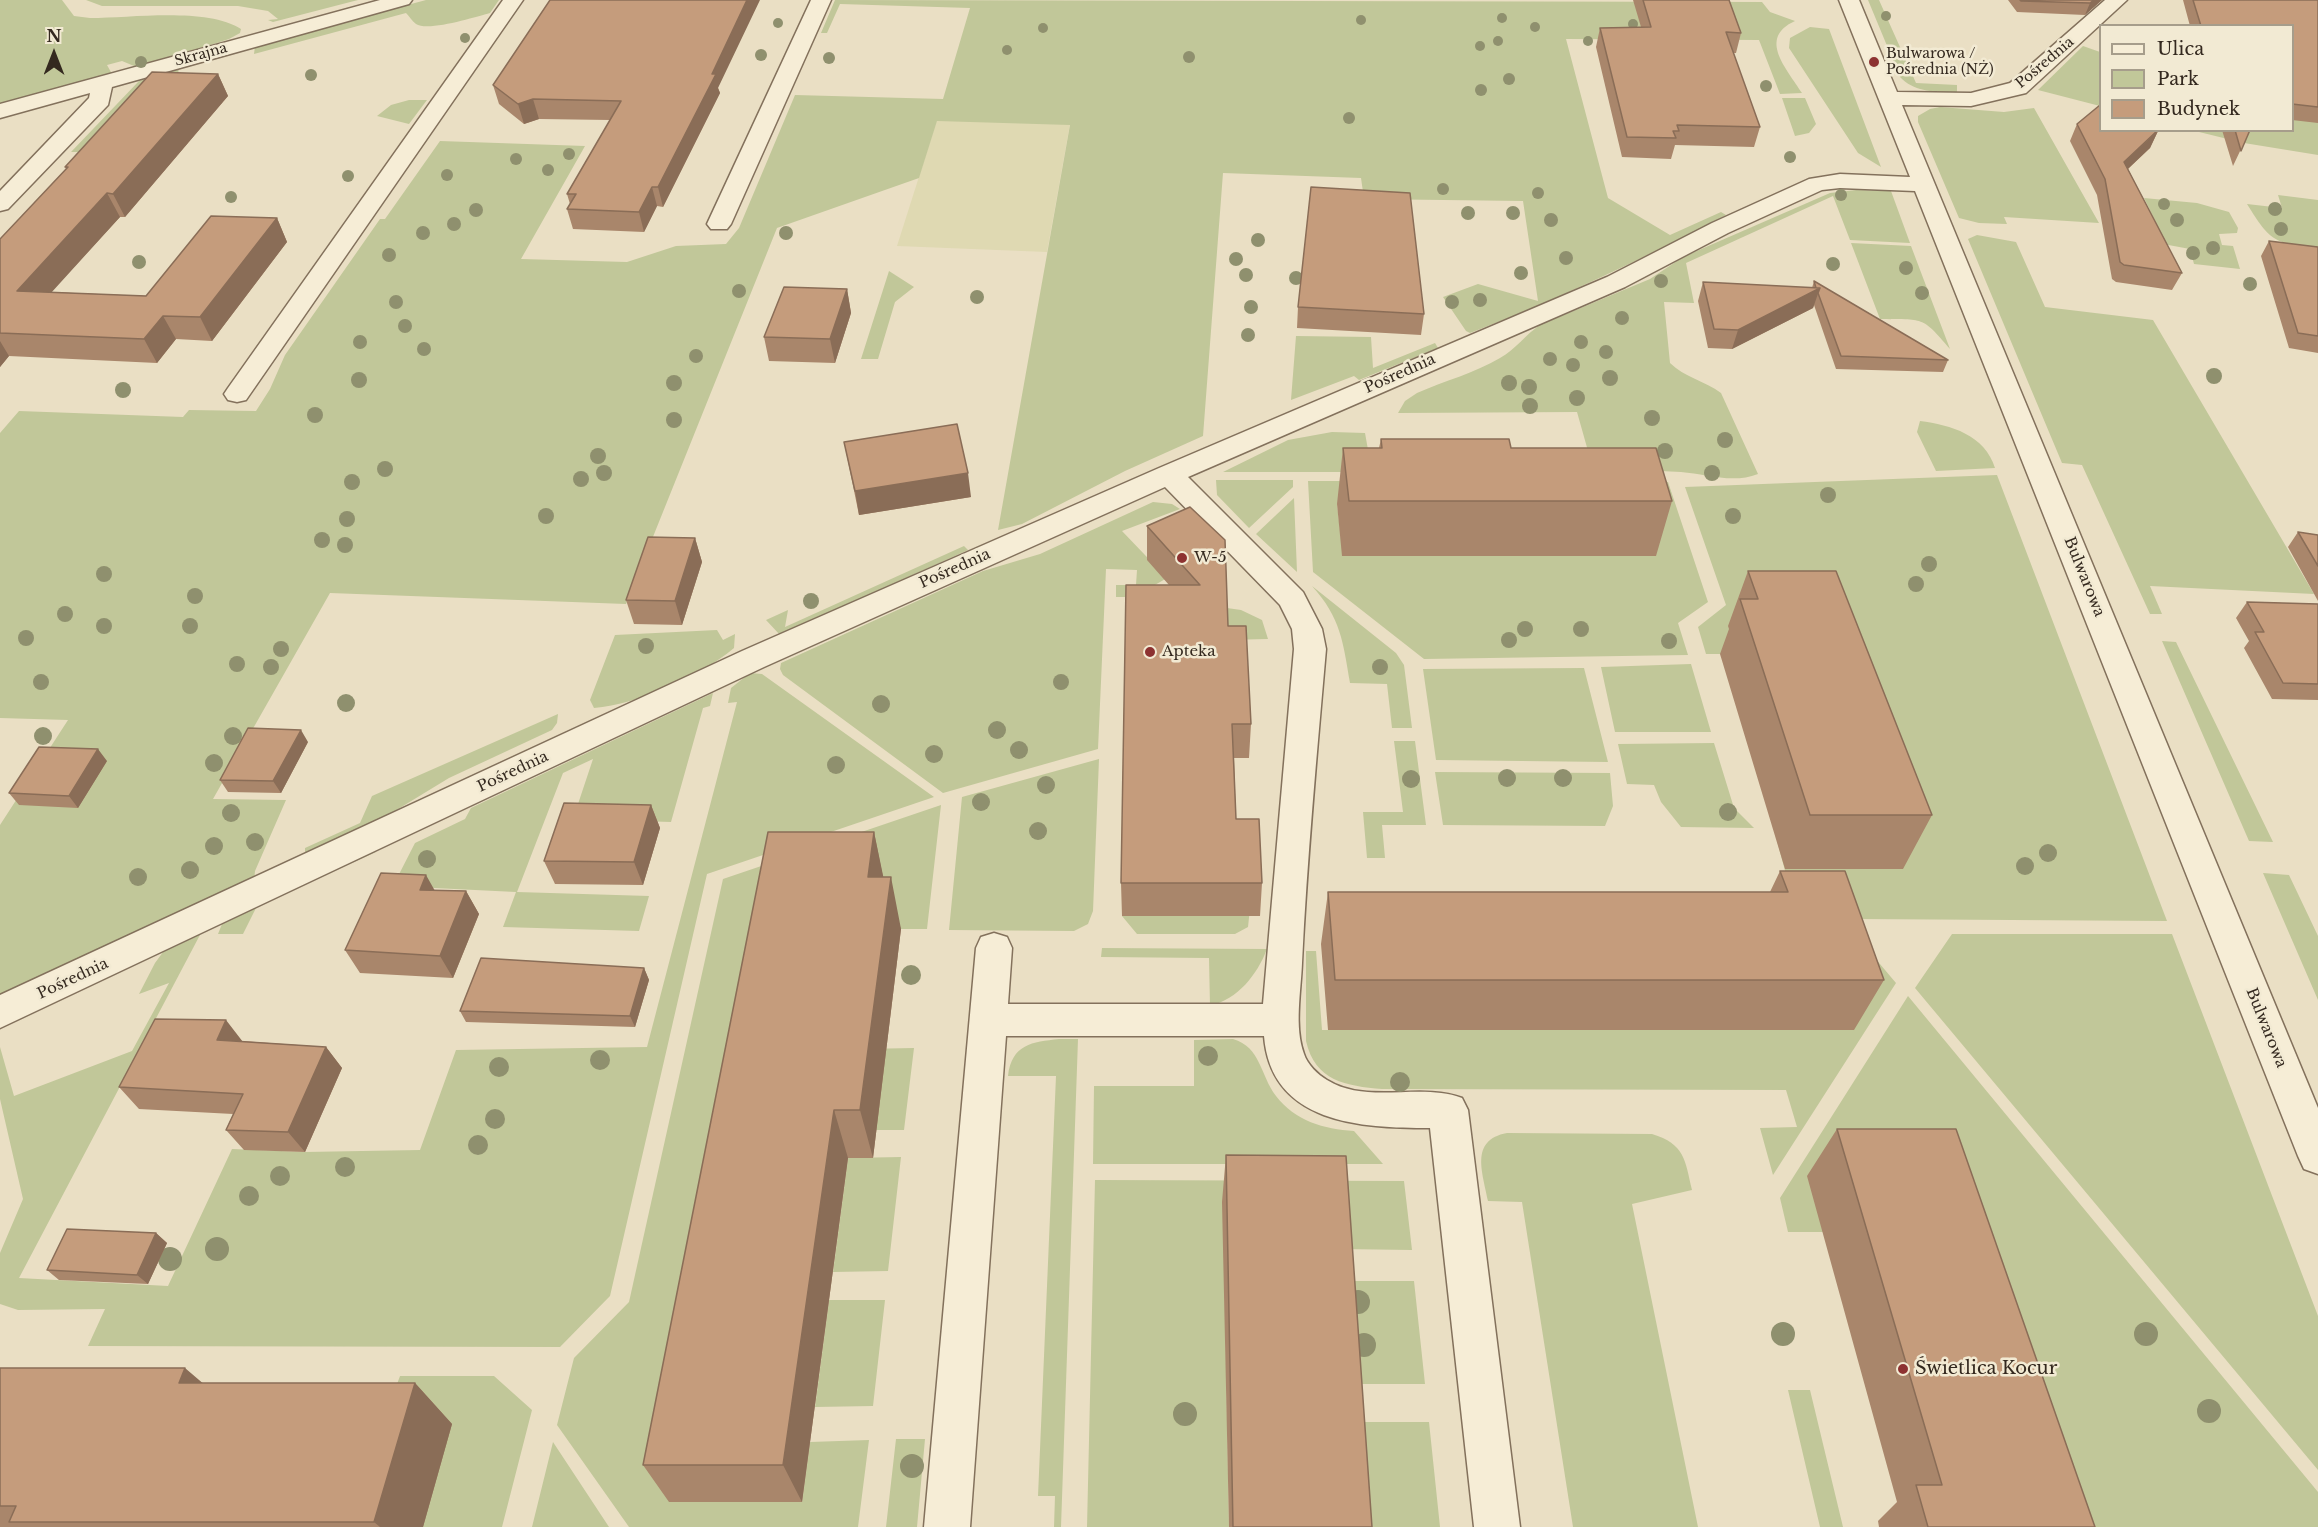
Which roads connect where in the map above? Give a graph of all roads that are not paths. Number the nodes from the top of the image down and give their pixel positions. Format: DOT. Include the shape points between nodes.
graph roads {
  1 [pos="402,0"];
  2 [pos="513,0"];
  3 [pos="821,0"];
  4 [pos="1849,0"];
  5 [pos="2117,0"];
  6 [pos="102,82"];
  7 [pos="1889,98"];
  8 [pos="0,111"];
  9 [pos="1924,184"];
  10 [pos="0,204"];
  11 [pos="719,224"];
  12 [pos="237,394"];
  13 [pos="1169,474"];
  14 [pos="994,948"];
  15 [pos="0,1012"];
  16 [pos="988,1020"];
  17 [pos="1281,1020"];
  18 [pos="2318,1156"];
  19 [pos="947,1527"];
  20 [pos="1497,1527"];
  1 -- 6 [label="street, Skrajna"];
  2 -- 12 [label="street"];
  3 -- 11 [label="street"];
  4 -- 7 [label="street, Bulwarowa"];
  5 -- 7 [label="street, Pośrednia" via="2009,92 1962,100"];
  6 -- 8 [label="street, Skrajna"];
  6 -- 10 [label="street" via="100,100"];
  7 -- 9 [label="street, Bulwarowa"];
  9 -- 13 [label="street, Pośrednia" via="1840,180 1817,184 1616,282"];
  9 -- 18 [label="street, Bulwarowa"];
  13 -- 15 [label="street, Pośrednia" via="753,659"];
  13 -- 17 [label="street" via="1292,599 1307,629 1310,649"];
  14 -- 16 [label="street"];
  16 -- 17 [label="street"];
  16 -- 19 [label="street"];
  17 -- 20 [label="street" via="1280,1038 1292,1073 1309,1090 1333,1103 1365,1110 1448,1110"];
}
